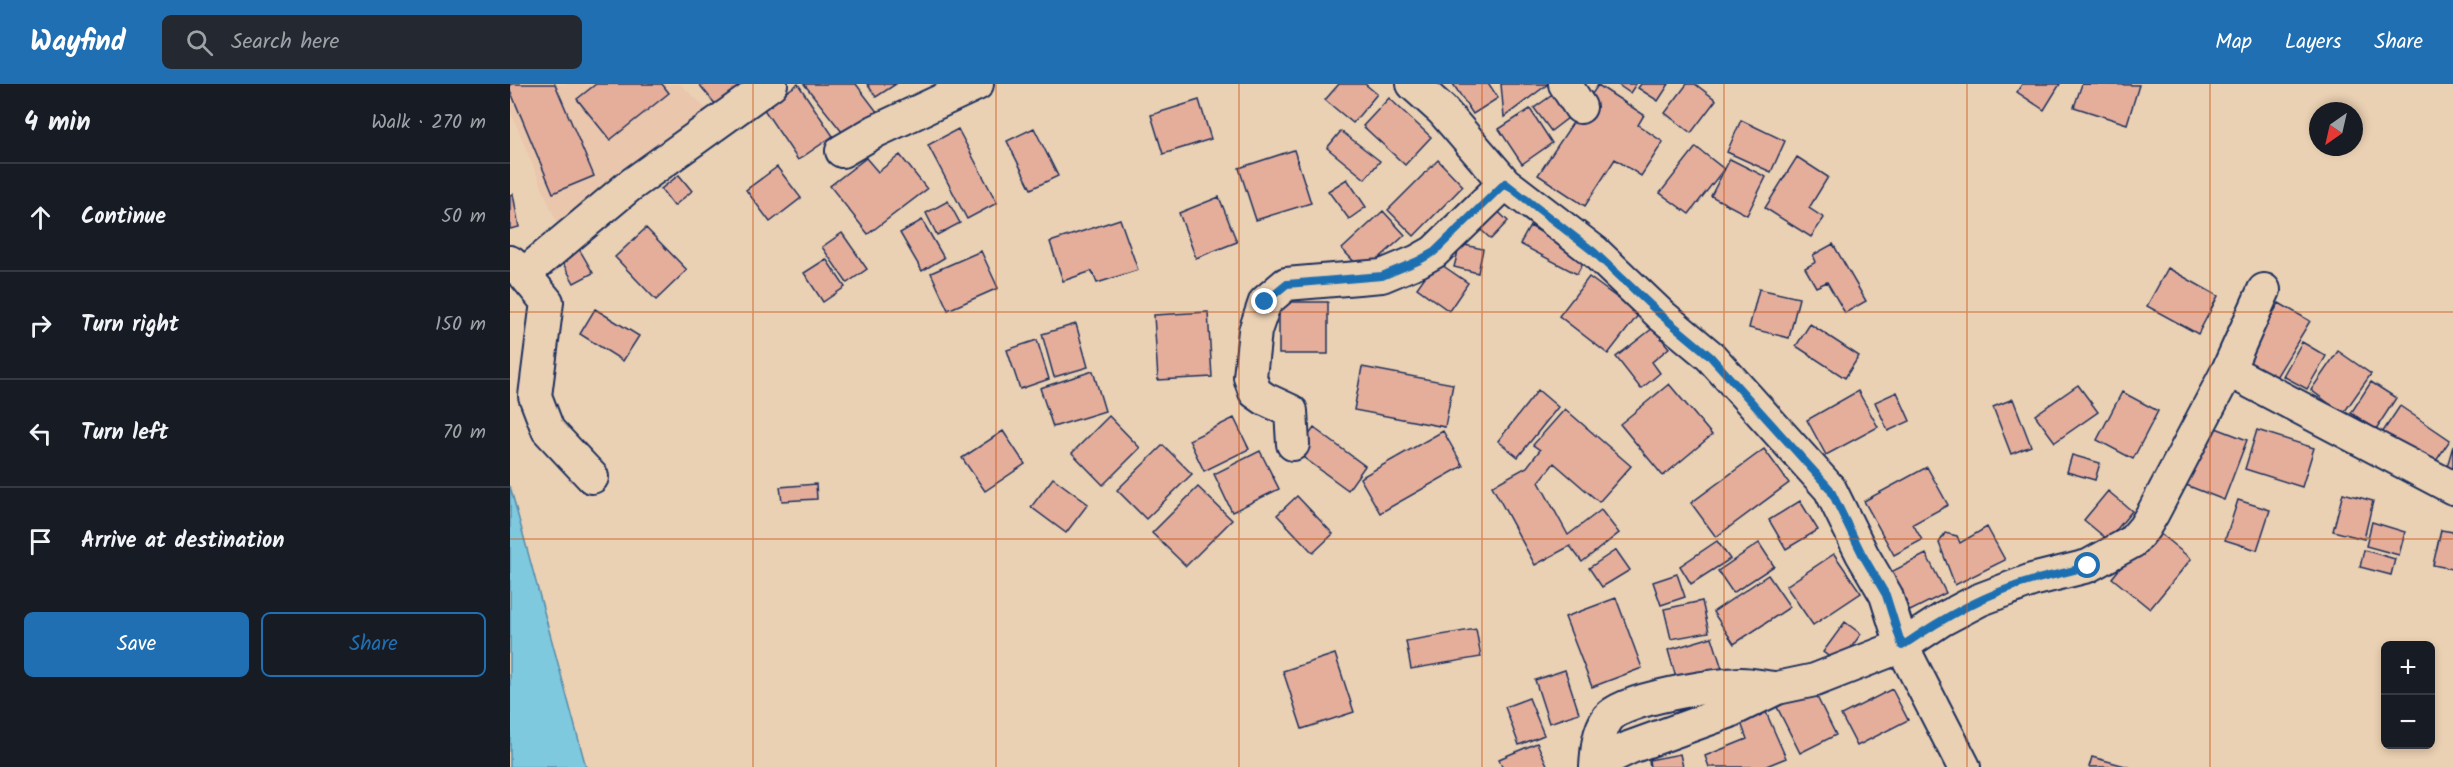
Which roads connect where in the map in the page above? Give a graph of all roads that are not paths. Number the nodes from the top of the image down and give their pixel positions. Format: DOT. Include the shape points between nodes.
graph roads {
  1 [pos="771,84"];
  2 [pos="977,84"];
  3 [pos="1413,84"];
  4 [pos="842,151"];
  5 [pos="1505,183"];
  6 [pos="517,268"];
  7 [pos="2264,290"];
  8 [pos="2228,369"];
  9 [pos="1293,444"];
  10 [pos="592,477"];
  11 [pos="2453,488"];
  12 [pos="1902,646"];
  13 [pos="1777,688"];
  14 [pos="1599,767"];
  15 [pos="1964,767"];
  1 -- 6 [label="street"];
  2 -- 4 [label="street"];
  3 -- 5 [label="street" via="1442,110"];
  5 -- 9 [label="street" via="1434,252 1418,261 1382,276 1287,284 1265,302 1255,331 1250,378 1255,392 1291,411"];
  5 -- 12 [label="street" via="1594,252 1710,356 1830,489 1886,595"];
  6 -- 10 [label="street" via="547,302 535,396 548,430"];
  7 -- 8 [label="street"];
  8 -- 11 [label="street"];
  8 -- 12 [label="street" via="2148,520 2132,542 2088,566 2032,580 1979,600"];
  12 -- 13 [label="street" via="1815,680"];
  12 -- 15 [label="street"];
  13 -- 14 [label="street" via="1728,712 1631,747"];
  13 -- 14 [label="street" via="1742,684 1621,707 1608,719 1598,741"];
}
